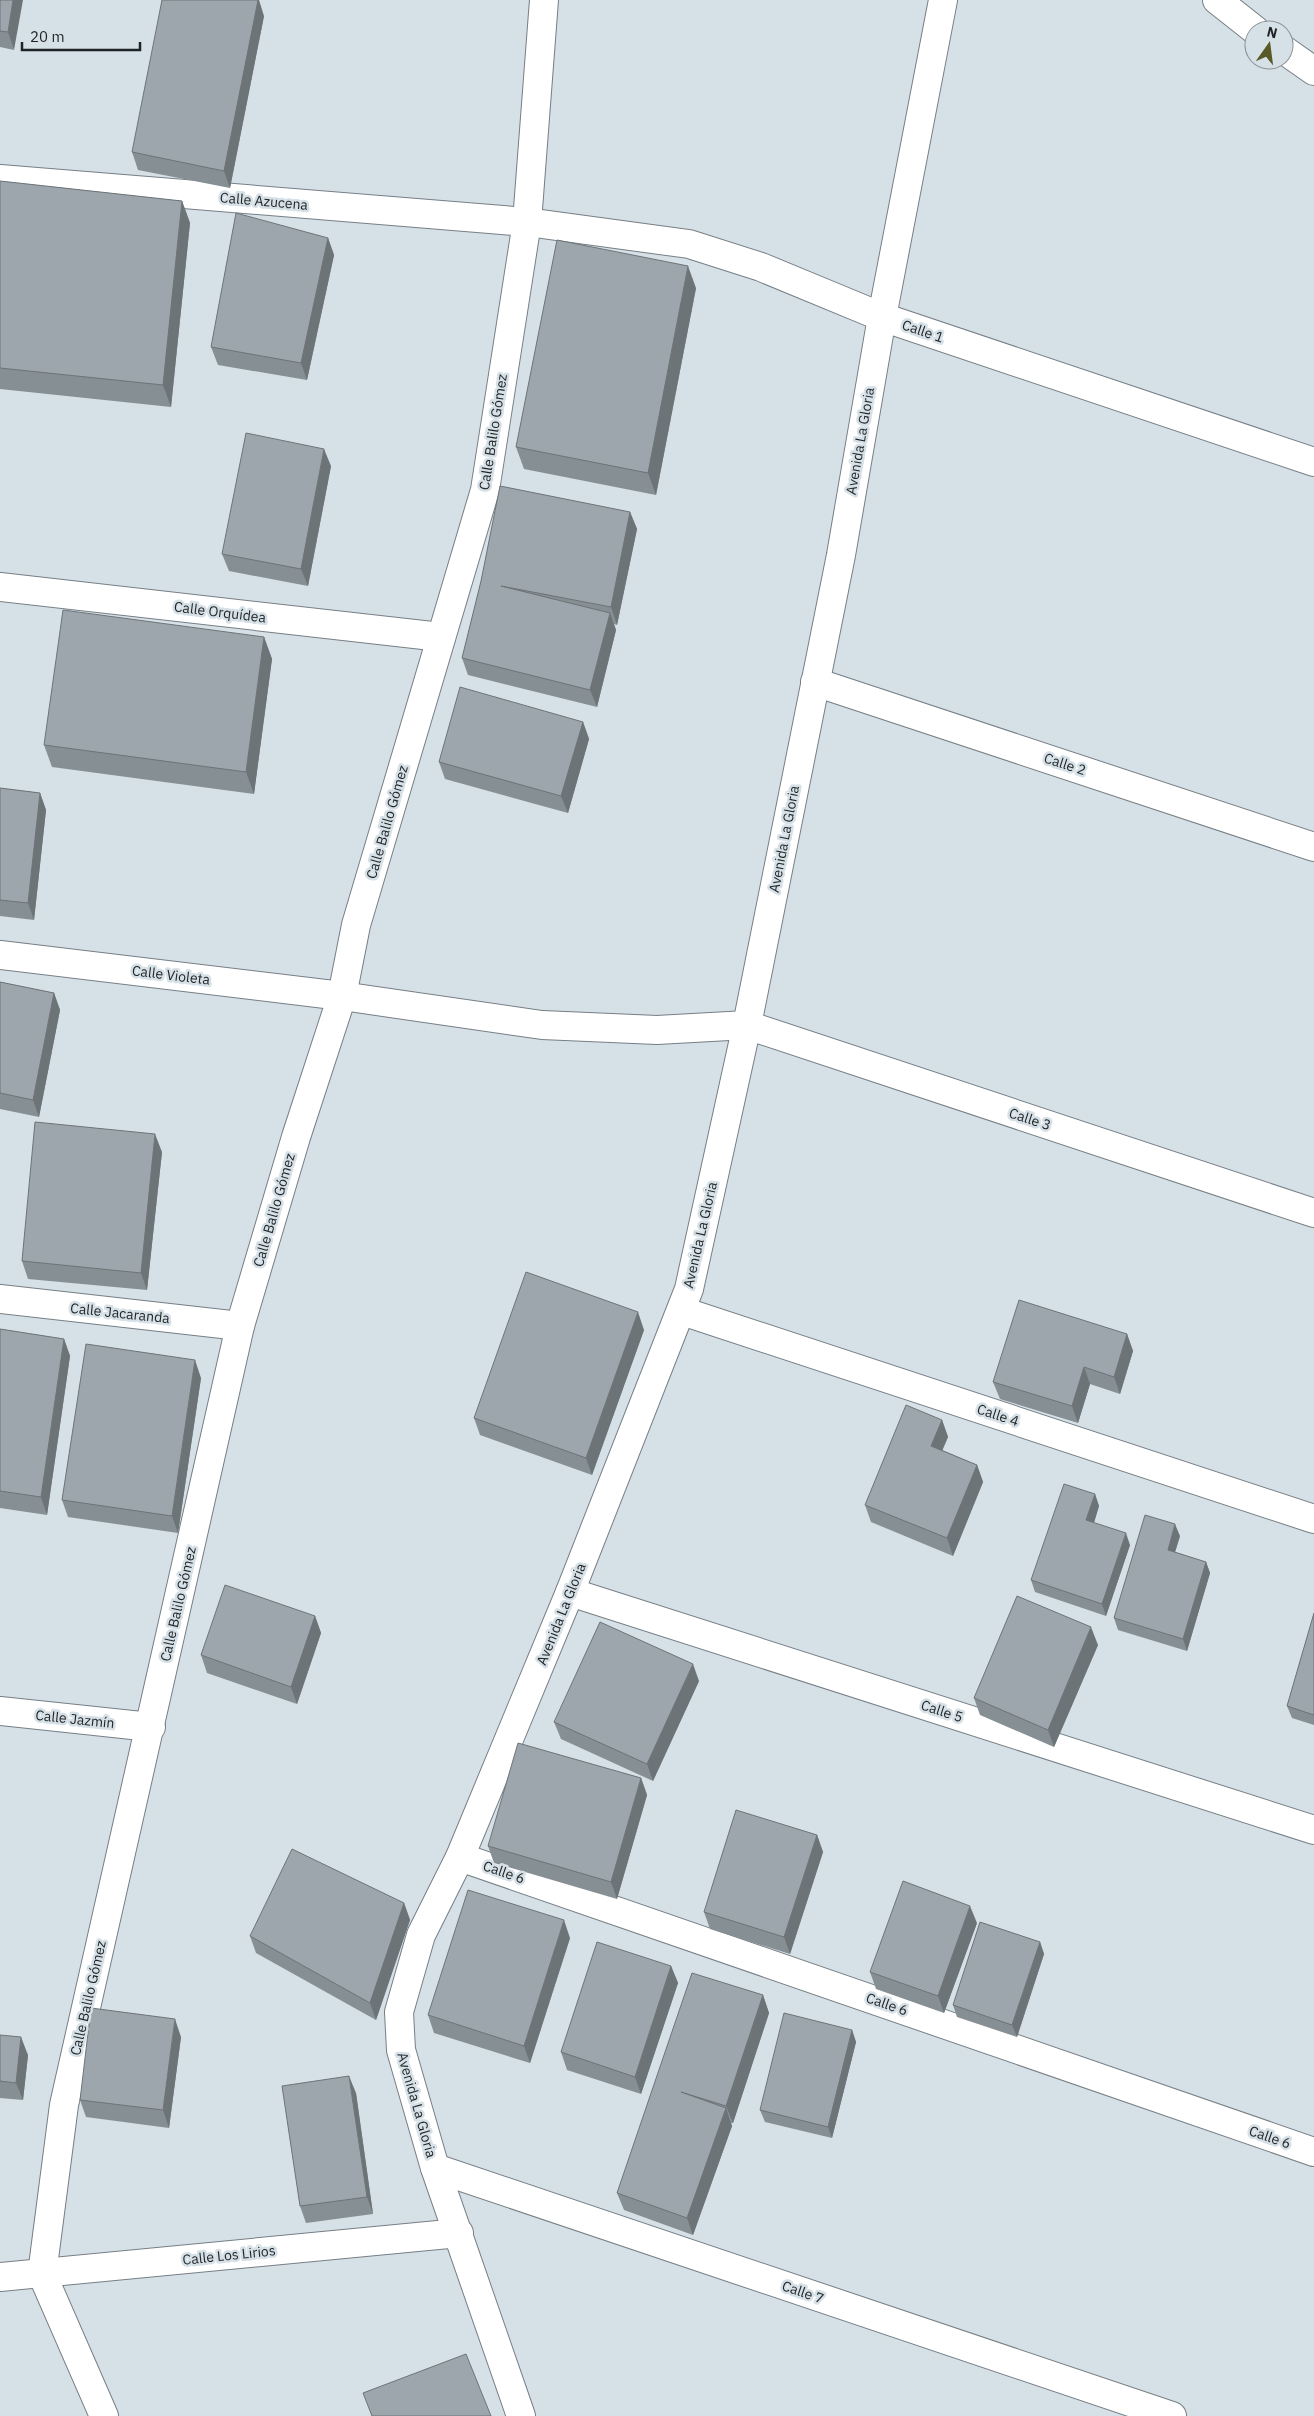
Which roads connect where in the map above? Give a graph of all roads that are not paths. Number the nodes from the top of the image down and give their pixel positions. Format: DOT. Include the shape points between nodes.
graph roads {
  1 [pos="544,0"];
  2 [pos="943,0"];
  3 [pos="1217,0"];
  4 [pos="1244,22"];
  5 [pos="1294,57"];
  6 [pos="1314,71"];
  7 [pos="0,179"];
  8 [pos="527,222"];
  9 [pos="882,317"];
  10 [pos="1314,462"];
  11 [pos="0,586"];
  12 [pos="441,637"];
  13 [pos="815,682"];
  14 [pos="1314,847"];
  15 [pos="0,955"];
  16 [pos="342,996"];
  17 [pos="747,1025"];
  18 [pos="1314,1213"];
  19 [pos="0,1299"];
  20 [pos="682,1311"];
  21 [pos="240,1326"];
  22 [pos="1314,1519"];
  23 [pos="570,1592"];
  24 [pos="0,1711"];
  25 [pos="151,1727"];
  26 [pos="1314,1830"];
  27 [pos="460,1857"];
  28 [pos="1314,2152"];
  29 [pos="435,2168"];
  30 [pos="459,2232"];
  31 [pos="42,2274"];
  32 [pos="0,2278"];
  33 [pos="104,2416"];
  34 [pos="521,2416"];
  35 [pos="1172,2416"];
  1 -- 8 [label="street, Calle Balilo Gómez"];
  2 -- 9 [label="street, Avenida La Gloria"];
  3 -- 4 [label="street"];
  5 -- 6 [label="street"];
  7 -- 8 [label="street, Calle Azucena"];
  8 -- 9 [label="street, Calle 1" via="689,244 761,267"];
  8 -- 12 [label="street, Calle Balilo Gómez" via="485,490"];
  9 -- 10 [label="street, Calle 1"];
  9 -- 13 [label="street, Avenida La Gloria" via="841,555"];
  11 -- 12 [label="street, Calle Orquídea"];
  12 -- 16 [label="street, Calle Balilo Gómez" via="356,925"];
  13 -- 14 [label="street, Calle 2"];
  13 -- 17 [label="street, Avenida La Gloria"];
  15 -- 16 [label="street, Calle Violeta"];
  16 -- 17 [label="street, Calle Violeta" via="542,1025 657,1030"];
  16 -- 21 [label="street, Calle Balilo Gómez"];
  17 -- 18 [label="street, Calle 3"];
  17 -- 20 [label="street, Avenida La Gloria"];
  19 -- 21 [label="street, Calle Jacaranda"];
  20 -- 22 [label="street, Calle 4"];
  20 -- 23 [label="street, Avenida La Gloria"];
  21 -- 25 [label="street, Calle Balilo Gómez"];
  23 -- 26 [label="street, Calle 5"];
  23 -- 27 [label="street, Avenida La Gloria"];
  24 -- 25 [label="street, Calle Jazmín"];
  25 -- 31 [label="street, Calle Balilo Gómez" via="64,2104"];
  27 -- 28 [label="street, Calle 6"];
  27 -- 29 [label="street, Avenida La Gloria" via="420,1935 399,2012 401,2050"];
  29 -- 30 [label="street, Avenida La Gloria"];
  29 -- 35 [label="street, Calle 7"];
  30 -- 31 [label="street, Calle Los Lirios"];
  30 -- 34 [label="street, Avenida La Gloria"];
  31 -- 32 [label="street, Calle Los Lirios"];
  31 -- 33 [label="street"];
}
